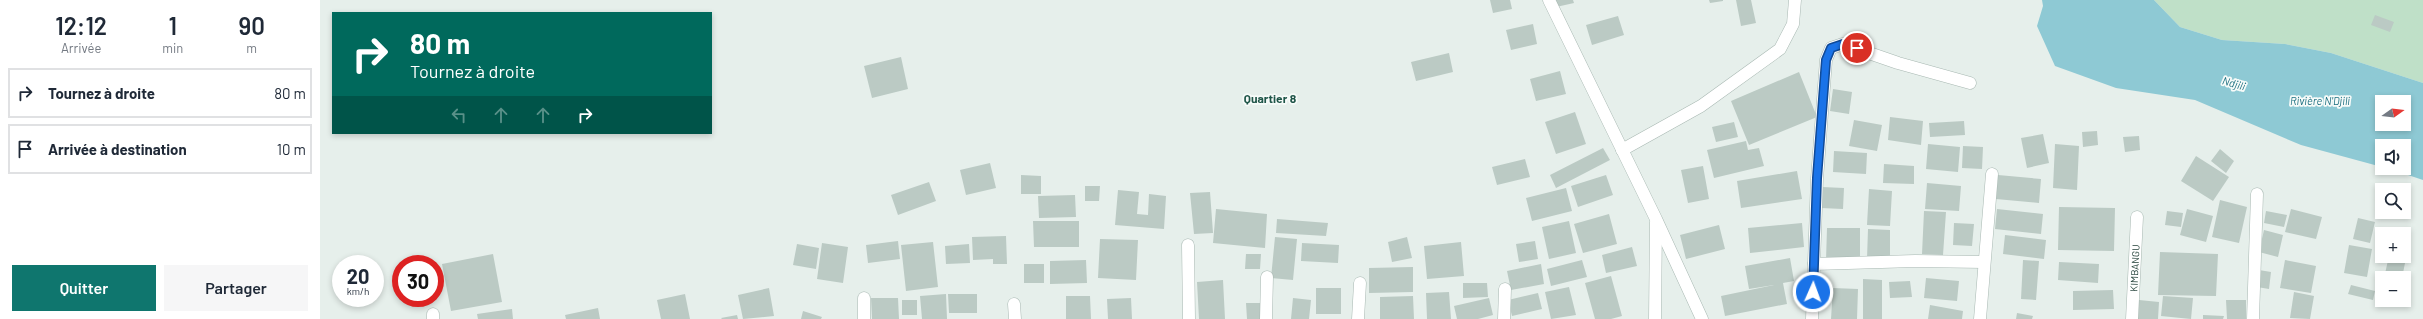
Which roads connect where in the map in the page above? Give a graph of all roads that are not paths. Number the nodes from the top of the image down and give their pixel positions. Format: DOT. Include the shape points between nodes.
graph roads {
  1 [pos="1549,0"];
  2 [pos="1795,0"];
  3 [pos="1970,83"];
  4 [pos="1622,150"];
  5 [pos="1992,174"];
  6 [pos="2257,194"];
  7 [pos="2137,217"];
  8 [pos="1656,219"];
  9 [pos="1188,245"];
  10 [pos="1984,262"];
  11 [pos="1814,264"];
  12 [pos="1267,277"];
  13 [pos="1360,283"];
  14 [pos="1505,289"];
  15 [pos="864,298"];
  16 [pos="1014,304"];
  17 [pos="864,319"];
  18 [pos="1016,319"];
  19 [pos="1189,319"];
  20 [pos="1266,319"];
  21 [pos="1358,319"];
  22 [pos="1504,319"];
  23 [pos="1655,319"];
  24 [pos="1702,319"];
  25 [pos="1812,319"];
  26 [pos="1980,319"];
  27 [pos="2132,319"];
  28 [pos="2253,319"];
  1 -- 4 [label="street"];
  2 -- 4 [label="street" via="1792,24 1780,50 1701,106"];
  3 -- 11 [label="street" via="1898,63 1843,44 1831,48 1826,60 1817,178"];
  4 -- 8 [label="street"];
  5 -- 10 [label="street"];
  6 -- 28 [label="street"];
  7 -- 27 [label="street, KIMBANGU"];
  8 -- 23 [label="street"];
  8 -- 24 [label="street"];
  9 -- 19 [label="street"];
  10 -- 11 [label="street" via="1915,260"];
  10 -- 26 [label="street"];
  11 -- 25 [label="street"];
  12 -- 20 [label="street"];
  13 -- 21 [label="street"];
  14 -- 22 [label="street"];
  15 -- 17 [label="street"];
  16 -- 18 [label="street"];
}
